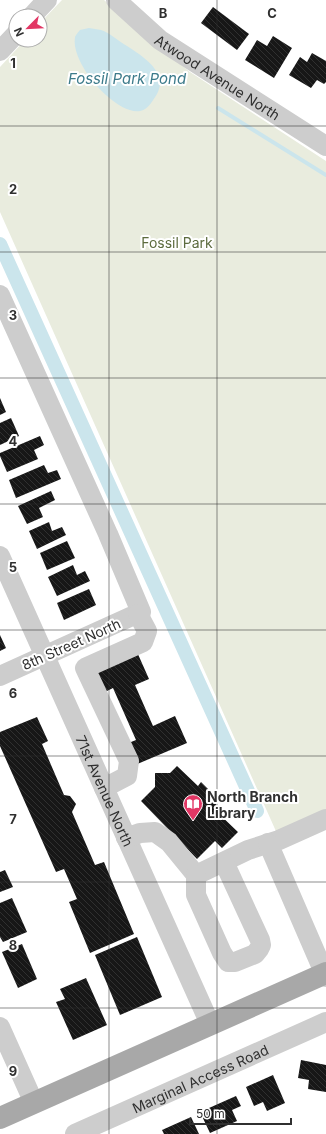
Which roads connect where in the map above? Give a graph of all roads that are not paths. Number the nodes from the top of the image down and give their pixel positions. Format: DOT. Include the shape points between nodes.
graph roads {
  1 [pos="47,0"];
  2 [pos="116,0"];
  3 [pos="40,8"];
  4 [pos="8,42"];
  5 [pos="0,51"];
  6 [pos="326,144"];
  7 [pos="0,295"];
  8 [pos="0,556"];
  9 [pos="140,613"];
  10 [pos="73,643"];
  11 [pos="44,656"];
  12 [pos="85,668"];
  13 [pos="0,676"];
  14 [pos="104,788"];
  15 [pos="326,819"];
  16 [pos="126,838"];
  17 [pos="268,843"];
  18 [pos="224,862"];
  19 [pos="196,875"];
  20 [pos="326,975"];
  21 [pos="326,1022"];
  22 [pos="210,1024"];
  23 [pos="0,1027"];
  24 [pos="34,1103"];
  25 [pos="0,1118"];
  26 [pos="75,1134"];
  1 -- 3 [label="street"];
  2 -- 6 [label="street, Atwood Avenue North" via="160,40"];
  4 -- 5 [label="street"];
  7 -- 9 [label="street" via="108,534"];
  8 -- 11 [label="street, 71st Avenue North"];
  9 -- 10 [label="street, 8th Street North"];
  9 -- 12 [label="street" via="147,631 142,642"];
  10 -- 11 [label="street, 8th Street North"];
  10 -- 12 [label="street"];
  11 -- 13 [label="street, 8th Street North"];
  11 -- 14 [label="street, 71st Avenue North"];
  12 -- 14 [label="street" via="129,761 127,776"];
  14 -- 16 [label="street, 71st Avenue North"];
  15 -- 17 [label="street"];
  16 -- 19 [label="street" via="140,833 155,832 169,842"];
  16 -- 22 [label="street, 71st Avenue North"];
  17 -- 18 [label="street"];
  17 -- 20 [label="street"];
  18 -- 19 [label="street"];
  18 -- 19 [label="street" via="260,940 261,945 254,954 235,962 228,962 196,895"];
  20 -- 22 [label="main road"];
  21 -- 26 [label="street, Marginal Access Road"];
  22 -- 24 [label="main road"];
  23 -- 24 [label="street"];
  24 -- 25 [label="main road"];
}
